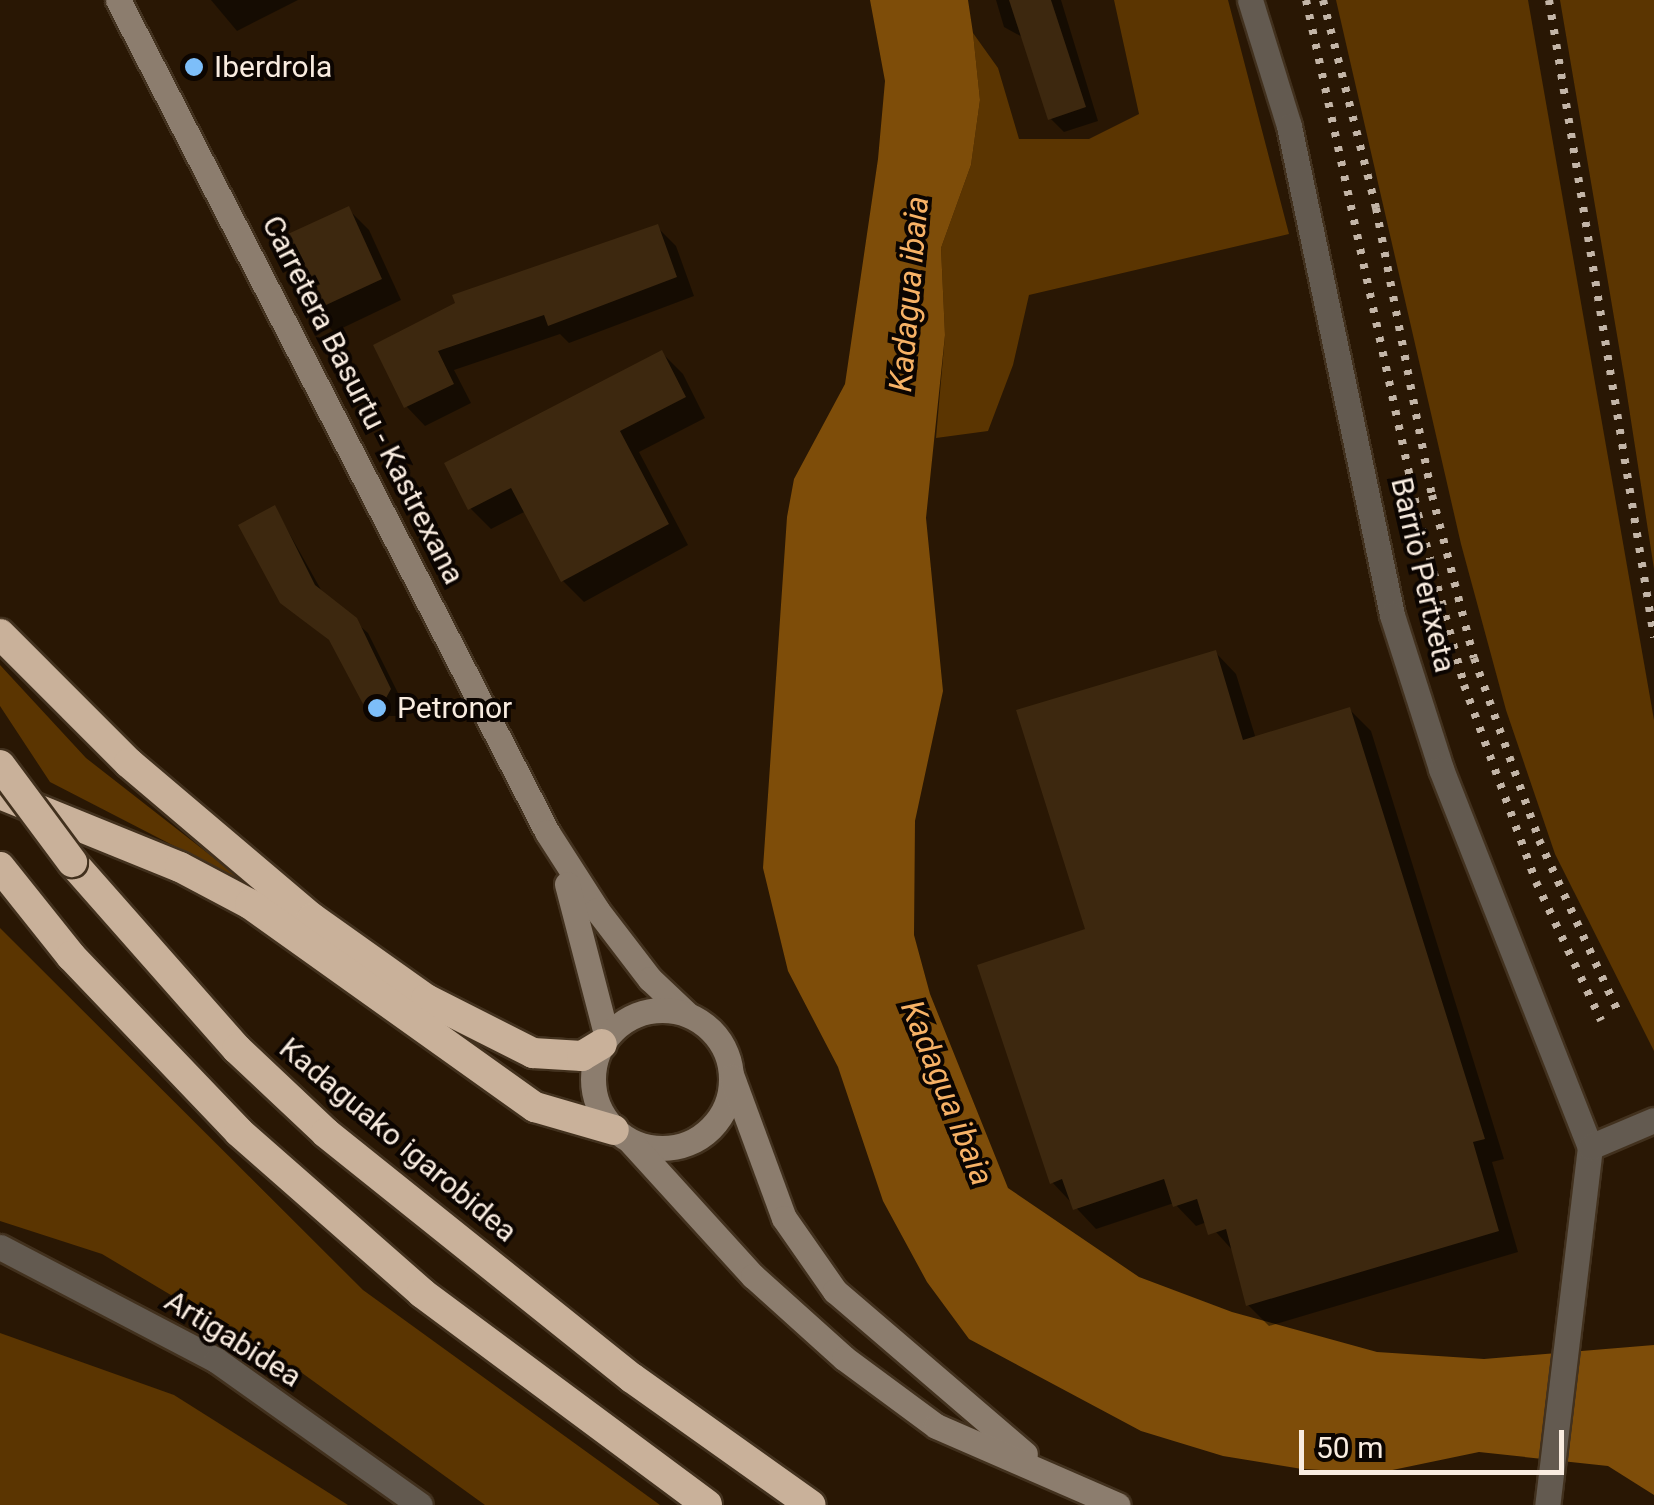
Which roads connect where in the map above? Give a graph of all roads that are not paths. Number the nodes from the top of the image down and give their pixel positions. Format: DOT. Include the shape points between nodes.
graph roads {
  1 [pos="118,0"];
  2 [pos="1250,0"];
  3 [pos="0,634"];
  4 [pos="0,764"];
  5 [pos="0,794"];
  6 [pos="548,832"];
  7 [pos="0,867"];
  8 [pos="687,1014"];
  9 [pos="604,1039"];
  10 [pos="732,1077"];
  11 [pos="1654,1120"];
  12 [pos="622,1135"];
  13 [pos="1590,1147"];
  14 [pos="0,1247"];
  15 [pos="1048,1472"];
  16 [pos="420,1505"];
  17 [pos="707,1505"];
  18 [pos="811,1505"];
  19 [pos="1118,1505"];
  20 [pos="1548,1505"];
  1 -- 6 [label="street, Carretera Basurtu - Kastrexana"];
  2 -- 13 [label="street, Barrio Pertxeta" via="1289,126 1392,615 1441,769"];
  3 -- 9 [label="highway" via="129,763 312,918 426,999 534,1053 582,1056"];
  4 -- 18 [label="highway, Kadaguako igarobidea, bridge" via="72,862 237,1049 326,1133 632,1378"];
  5 -- 12 [label="highway" via="180,867 250,904 535,1108"];
  6 -- 8 [label="street" via="596,910"];
  6 -- 9 [label="street" via="580,918"];
  7 -- 17 [label="highway" via="71,956 239,1132 422,1293"];
  8 -- 9 [label="street" via="637,1014"];
  8 -- 10 [label="street" via="717,1036"];
  9 -- 12 [label="street" via="594,1094"];
  10 -- 12 [label="street" via="720,1118 704,1134 666,1149"];
  10 -- 15 [label="street" via="784,1218 835,1291"];
  11 -- 13 [label="street"];
  12 -- 15 [label="street" via="753,1276 844,1358 936,1426"];
  13 -- 20 [label="street"];
  14 -- 16 [label="street, Artigabidea" via="216,1360"];
  15 -- 19 [label="street"];
}
